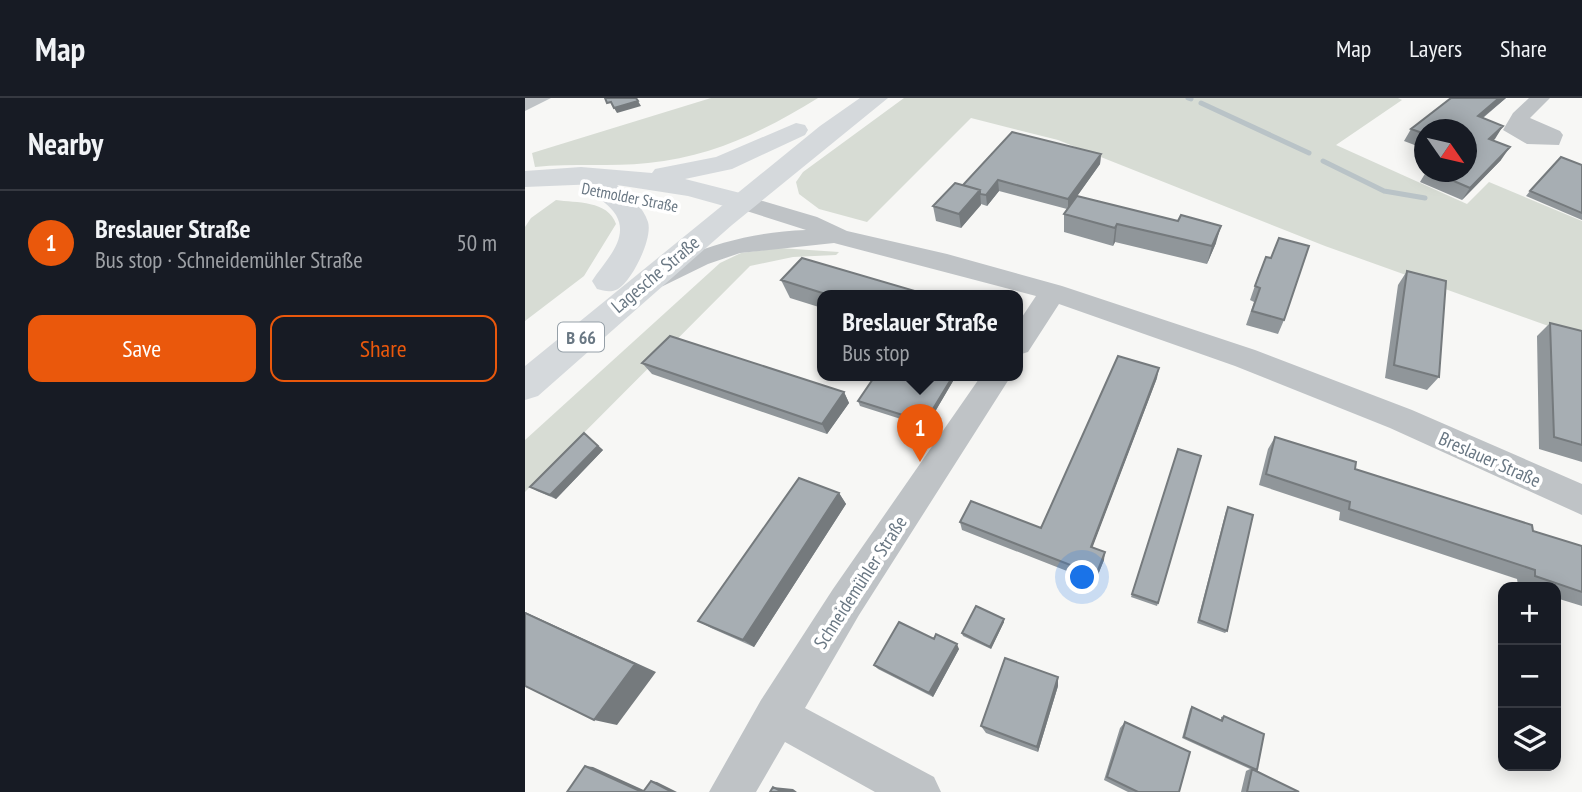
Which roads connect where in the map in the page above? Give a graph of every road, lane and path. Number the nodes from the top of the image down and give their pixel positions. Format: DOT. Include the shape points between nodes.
graph roads {
  1 [pos="541,98"];
  2 [pos="844,98"];
  3 [pos="876,98"];
  4 [pos="1541,98"];
  5 [pos="525,105"];
  6 [pos="1518,120"];
  7 [pos="796,130"];
  8 [pos="793,160"];
  9 [pos="525,179"];
  10 [pos="610,182"];
  11 [pos="525,187"];
  12 [pos="717,206"];
  13 [pos="800,230"];
  14 [pos="967,267"];
  15 [pos="622,285"];
  16 [pos="991,290"];
  17 [pos="1053,292"];
  18 [pos="1023,337"];
  19 [pos="525,351"];
  20 [pos="994,381"];
  21 [pos="525,386"];
  22 [pos="1582,500"];
  23 [pos="776,715"];
  24 [pos="731,792"];
  25 [pos="919,792"];
  1 -- 5 [label="street"];
  2 -- 7 [label="main road, B 66"];
  3 -- 8 [label="main road, B 66"];
  4 -- 6 [label="street"];
  7 -- 10 [label="main road" via="706,168"];
  7 -- 12 [label="main road, B 66"];
  8 -- 12 [label="main road, B 66"];
  8 -- 13 [label="street" via="784,174 781,193"];
  9 -- 10 [label="main road, Detmolder Straße" via="570,174"];
  10 -- 11 [label="main road, Detmolder Straße"];
  10 -- 12 [label="main road, Detmolder Straße"];
  10 -- 15 [label="main road" via="636,226"];
  12 -- 13 [label="street, Breslauer Straße"];
  12 -- 15 [label="main road, Lagesche Straße / B 66"];
  13 -- 14 [label="street, Breslauer Straße"];
  13 -- 15 [label="street, Breslauer Straße" via="722,247"];
  14 -- 16 [label="street"];
  14 -- 17 [label="street, Breslauer Straße"];
  15 -- 19 [label="main road, Lagesche Straße / B 66"];
  15 -- 21 [label="main road, Lagesche Straße / B 66"];
  17 -- 18 [label="street"];
  17 -- 22 [label="street, Breslauer Straße" via="1306,380"];
  20 -- 23 [label="street, Schneidemühler Straße"];
  23 -- 24 [label="street, Schneidemühler Straße"];
  23 -- 25 [label="street"];
}
